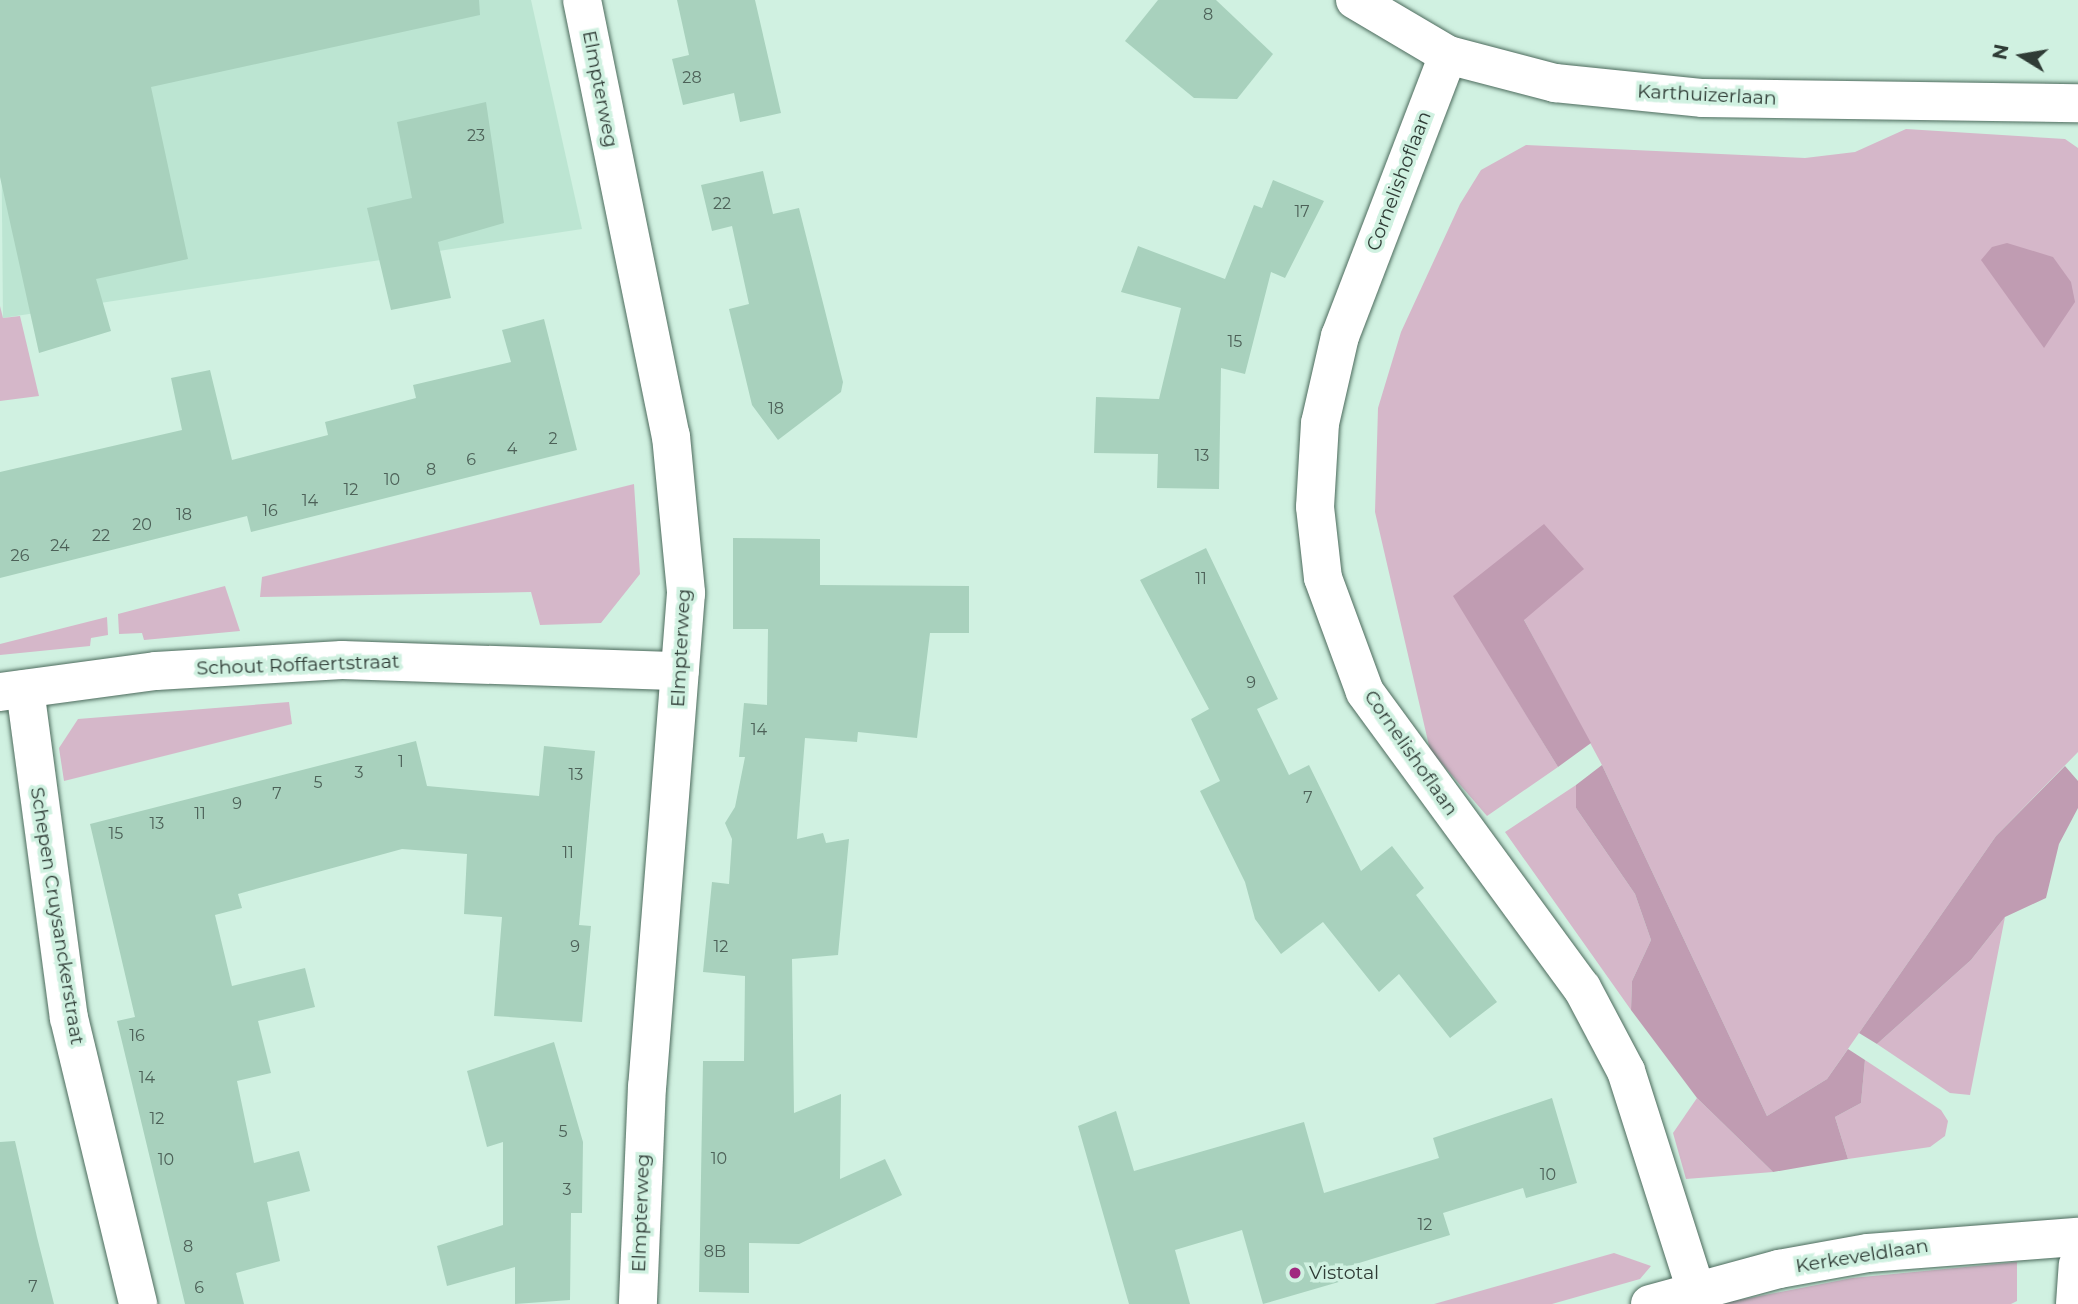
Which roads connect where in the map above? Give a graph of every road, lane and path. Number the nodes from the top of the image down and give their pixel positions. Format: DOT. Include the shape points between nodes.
graph roads {
  1 [pos="582,0"];
  2 [pos="1355,0"];
  3 [pos="1448,55"];
  4 [pos="2078,103"];
  5 [pos="680,671"];
  6 [pos="13,690"];
  7 [pos="2078,1237"];
  8 [pos="2078,1265"];
  9 [pos="1697,1293"];
  10 [pos="138,1304"];
  11 [pos="638,1304"];
  12 [pos="1650,1304"];
  13 [pos="2075,1304"];
  1 -- 5 [label="street, Elmpterweg" via="673,449 686,593"];
  2 -- 3 [label="street, Karthuizerlaan"];
  3 -- 4 [label="street, Karthuizerlaan" via="1555,83 1703,98"];
  3 -- 9 [label="street, Cornelishoflaan" via="1337,349 1320,437 1315,507 1323,578 1365,692 1582,988 1626,1071"];
  5 -- 6 [label="street, Schout Roffaertstraat" via="342,660 156,671"];
  5 -- 11 [label="street, Elmpterweg" via="647,1086"];
  6 -- 10 [label="street, Schepen Cruysanckerstraat" via="69,1018"];
  7 -- 9 [label="street, Kerkeveldlaan" via="1868,1253 1779,1269"];
  8 -- 13 [label="street"];
  9 -- 12 [label="street, Kerkeveldlaan"];
}
